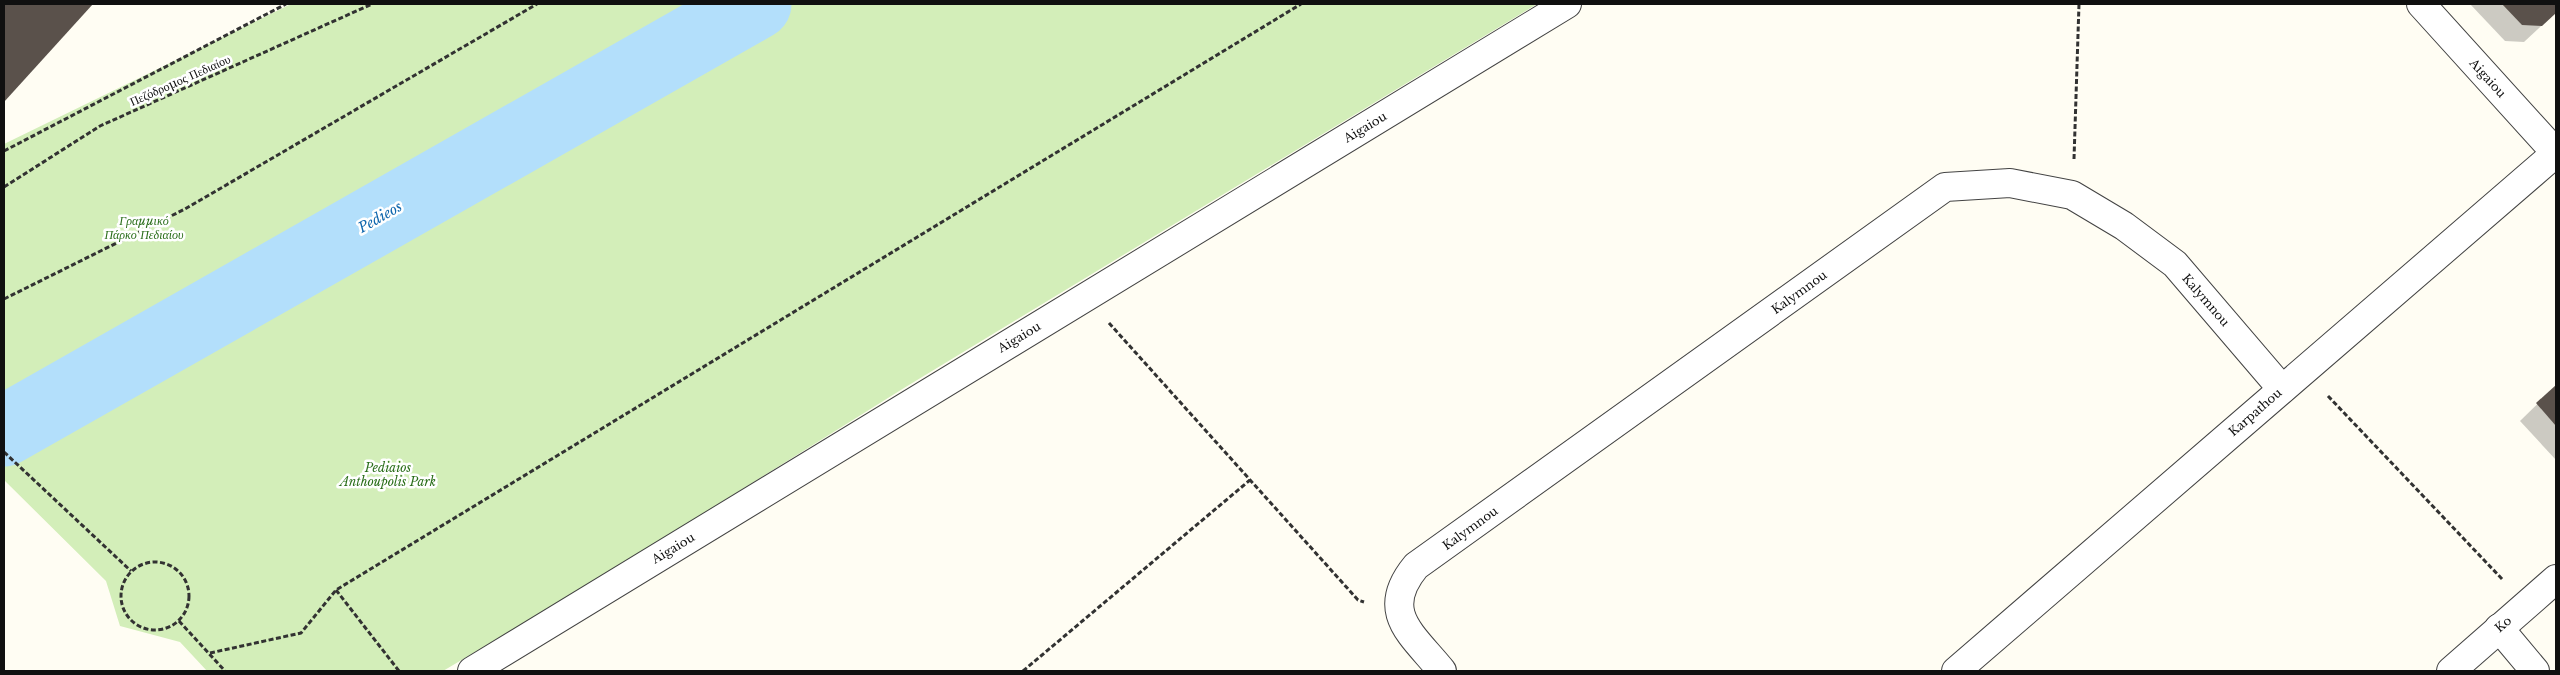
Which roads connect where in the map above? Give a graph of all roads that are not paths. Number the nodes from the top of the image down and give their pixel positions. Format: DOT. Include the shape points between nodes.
graph roads {
  1 [pos="1566,4"];
  2 [pos="2421,4"];
  3 [pos="2556,153"];
  4 [pos="2282,388"];
  5 [pos="2556,579"];
  6 [pos="2499,628"];
  7 [pos="472,671"];
  8 [pos="1442,671"];
  9 [pos="1956,671"];
  10 [pos="2451,671"];
  11 [pos="2535,671"];
  1 -- 7 [label="street, Aigaiou"];
  2 -- 3 [label="street, Aigaiou"];
  3 -- 4 [label="street, Karpathou"];
  4 -- 8 [label="street, Kalymnou" via="2175,264 2124,226 2072,195 2010,183 1945,187 1416,566 1398,594 1399,611 1407,629"];
  4 -- 9 [label="street, Karpathou"];
  5 -- 6 [label="street, Ko"];
  6 -- 10 [label="street, Ko"];
  6 -- 11 [label="street"];
}
